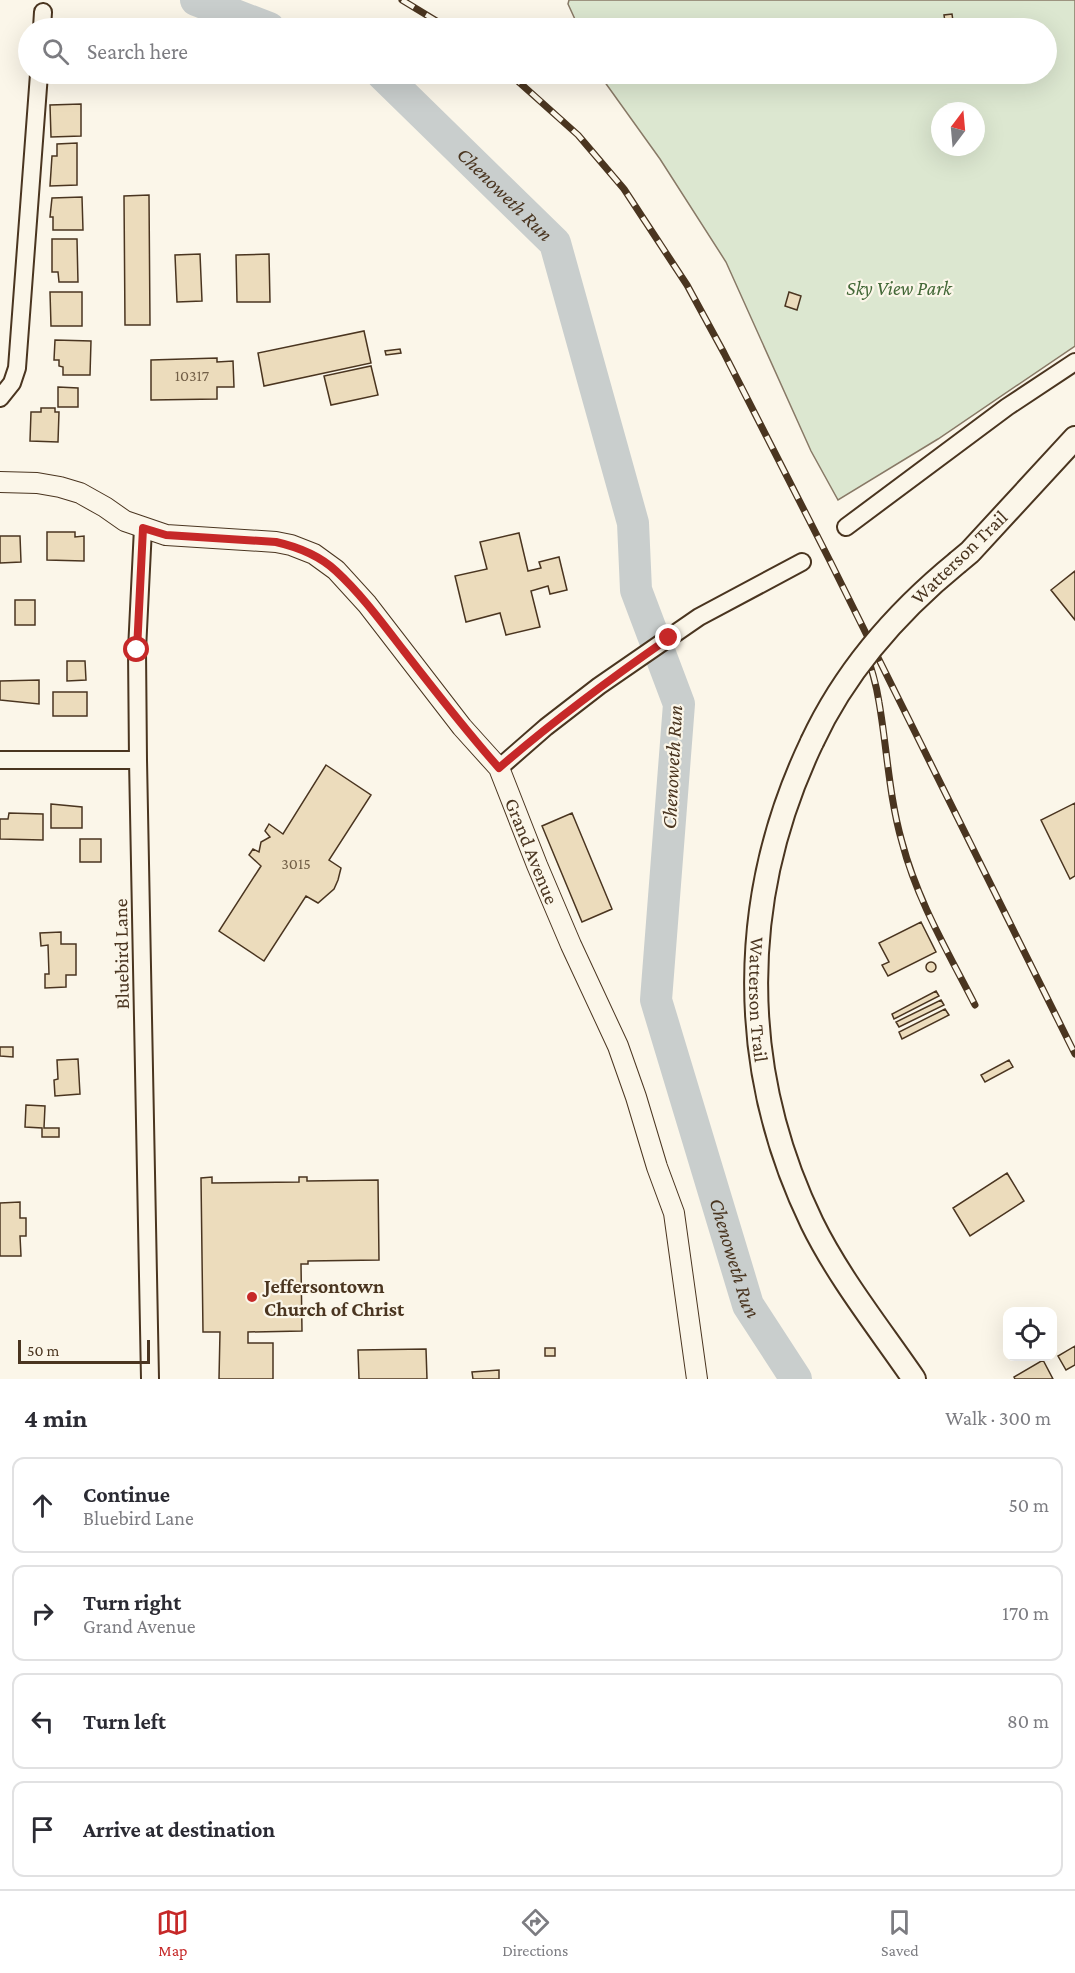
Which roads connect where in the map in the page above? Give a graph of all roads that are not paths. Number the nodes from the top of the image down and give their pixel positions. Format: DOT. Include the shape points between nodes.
graph roads {
  1 [pos="38,84"];
  2 [pos="1075,362"];
  3 [pos="0,398"];
  4 [pos="1075,438"];
  5 [pos="0,482"];
  6 [pos="846,527"];
  7 [pos="143,528"];
  8 [pos="802,562"];
  9 [pos="0,760"];
  10 [pos="138,760"];
  11 [pos="499,768"];
  12 [pos="150,1379"];
  13 [pos="697,1379"];
  14 [pos="914,1379"];
  1 -- 3 [label="street" via="17,368 12,383"];
  2 -- 6 [label="street" via="1007,407"];
  4 -- 14 [label="main road, Watterson Trail, bridge" via="970,552 900,614 842,688 812,742 782,814 760,906 755,1000 766,1092 778,1138 813,1225 833,1261"];
  5 -- 7 [label="street, Grand Avenue" via="37,483 80,493"];
  7 -- 10 [label="street, Bluebird Lane" via="137,650"];
  7 -- 11 [label="street, Grand Avenue" via="166,535 276,542 314,554 336,570 367,604 462,727"];
  8 -- 11 [label="street" via="678,631 599,686"];
  9 -- 10 [label="street"];
  10 -- 12 [label="street, Bluebird Lane"];
  11 -- 13 [label="street, Grand Avenue" via="550,895 618,1046 674,1213"];
}
